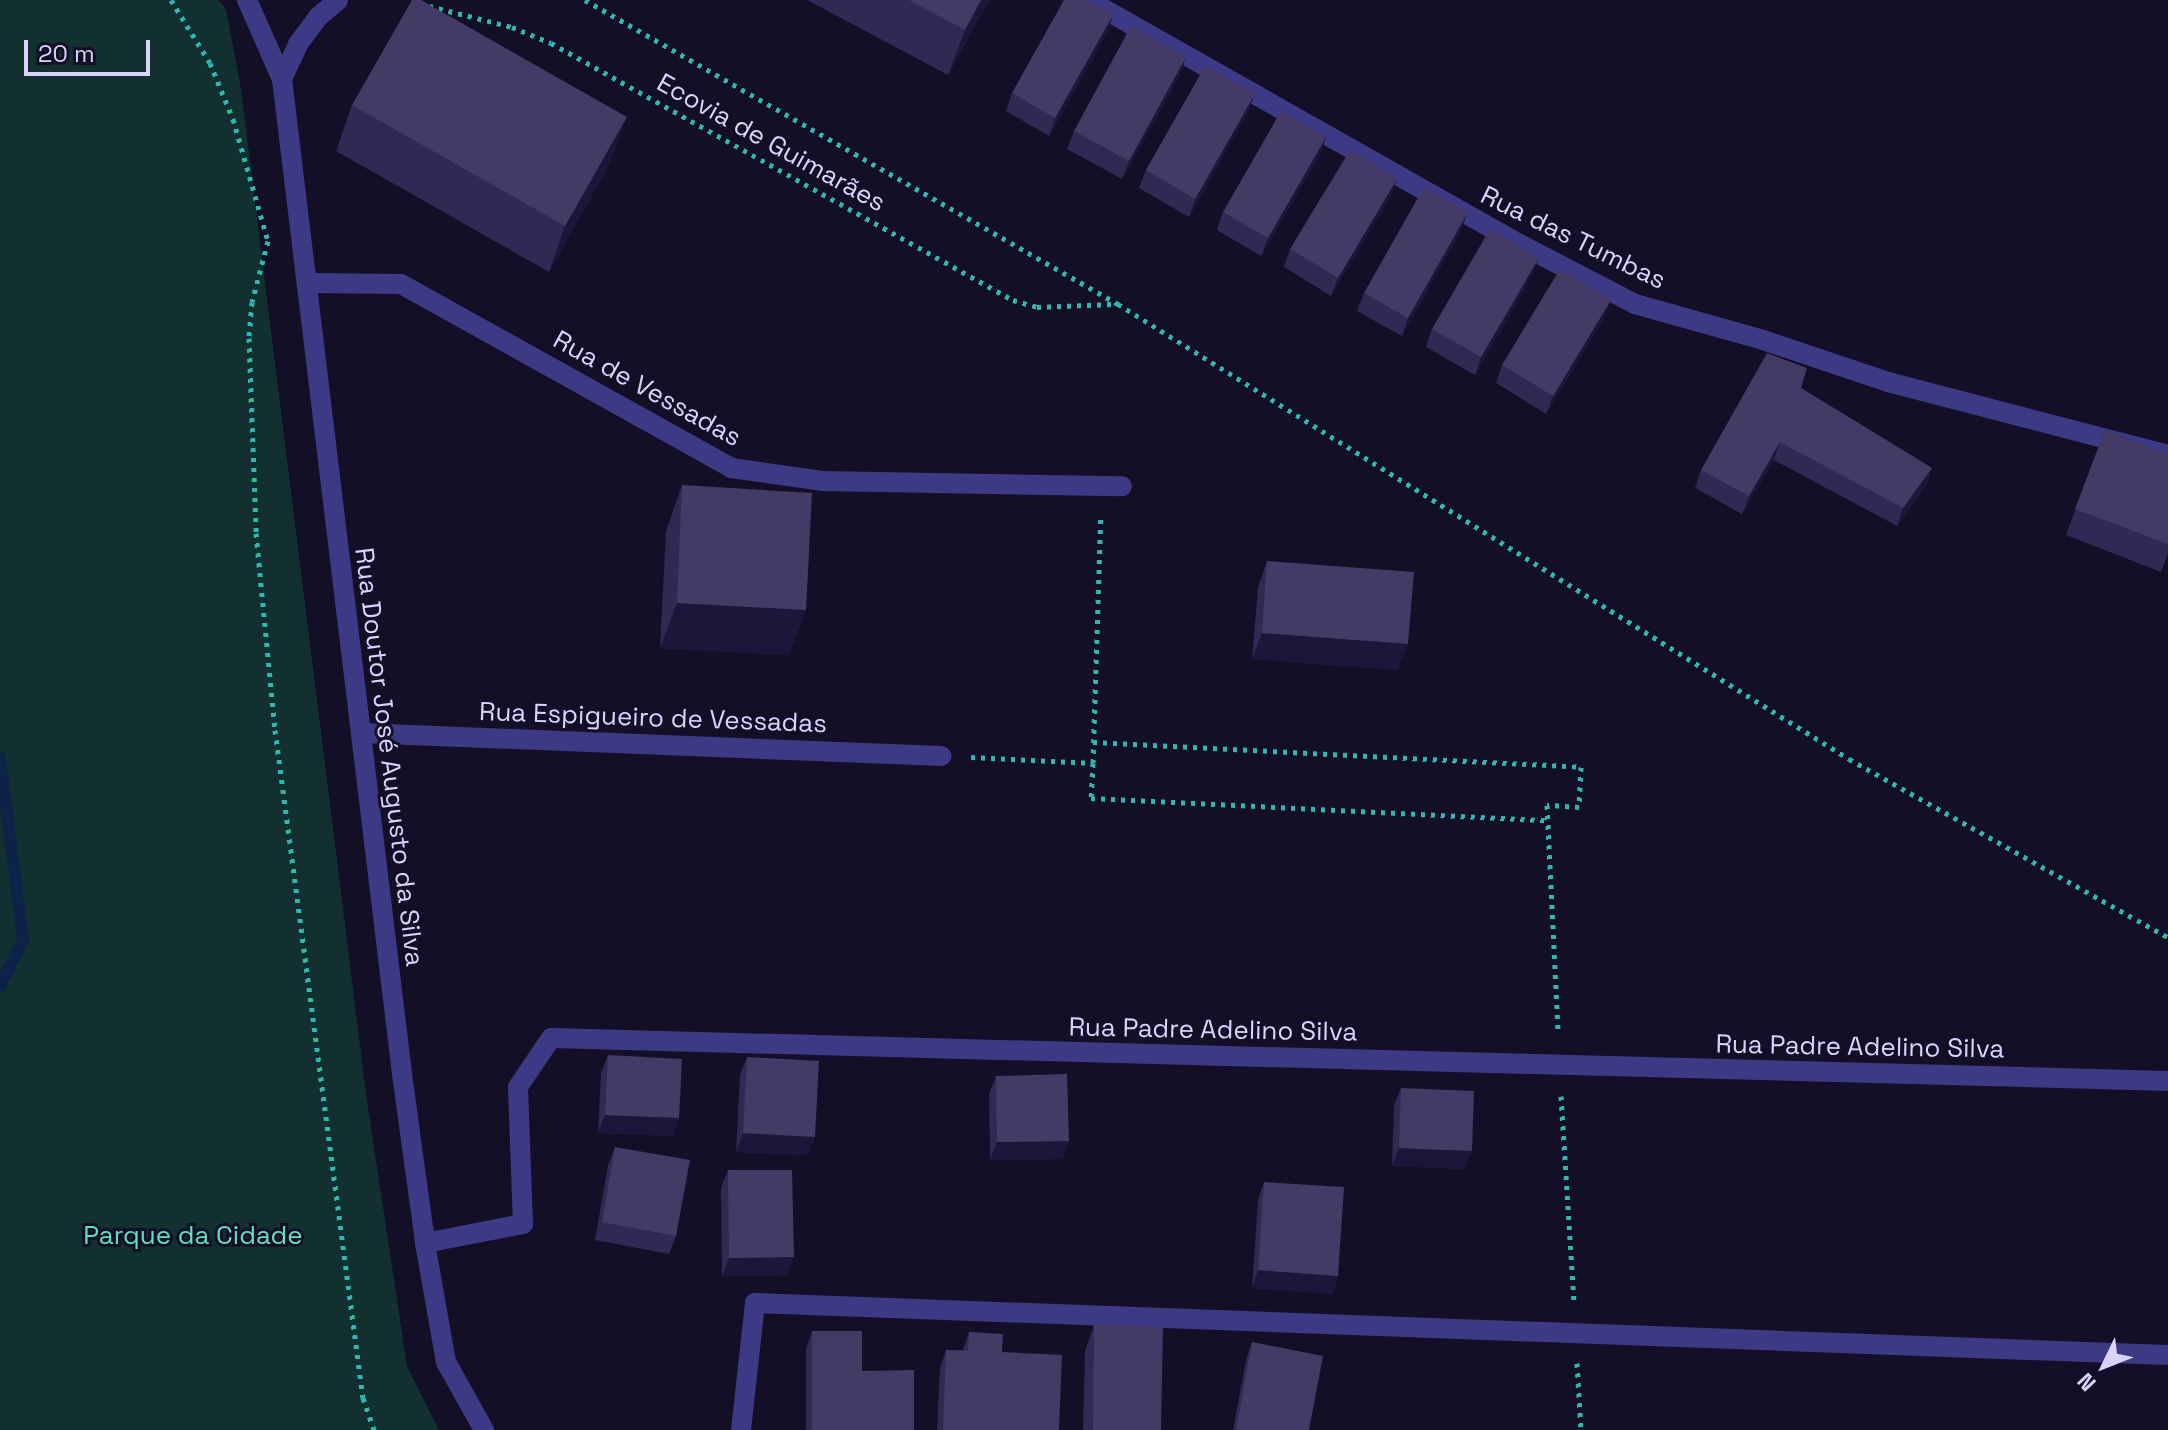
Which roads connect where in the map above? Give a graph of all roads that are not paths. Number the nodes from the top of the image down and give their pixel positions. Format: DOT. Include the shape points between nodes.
graph roads {
  1 [pos="247,0"];
  2 [pos="338,0"];
  3 [pos="1088,0"];
  4 [pos="282,79"];
  5 [pos="309,283"];
  6 [pos="2168,455"];
  7 [pos="1112,486"];
  8 [pos="361,733"];
  9 [pos="942,756"];
  10 [pos="2168,1081"];
  11 [pos="425,1243"];
  12 [pos="2168,1355"];
  13 [pos="484,1430"];
  14 [pos="741,1430"];
  1 -- 4 [label="street, Rua Doutor José Augusto da Silva"];
  2 -- 4 [label="street" via="298,44"];
  3 -- 6 [label="street, Rua das Tumbas" via="1498,233 1635,304 1888,382"];
  4 -- 5 [label="street, Rua Doutor José Augusto da Silva"];
  5 -- 7 [label="street, Rua de Vessadas" via="401,284 731,468 822,481"];
  5 -- 8 [label="street, Rua Doutor José Augusto da Silva"];
  8 -- 9 [label="street, Rua Espigueiro de Vessadas"];
  8 -- 11 [label="street, Rua Doutor José Augusto da Silva"];
  10 -- 11 [label="street, Rua Padre Adelino Silva" via="551,1038 518,1087 523,1224"];
  11 -- 13 [label="street, Rua Doutor José Augusto da Silva" via="446,1362"];
  12 -- 14 [label="street" via="755,1303"];
}
